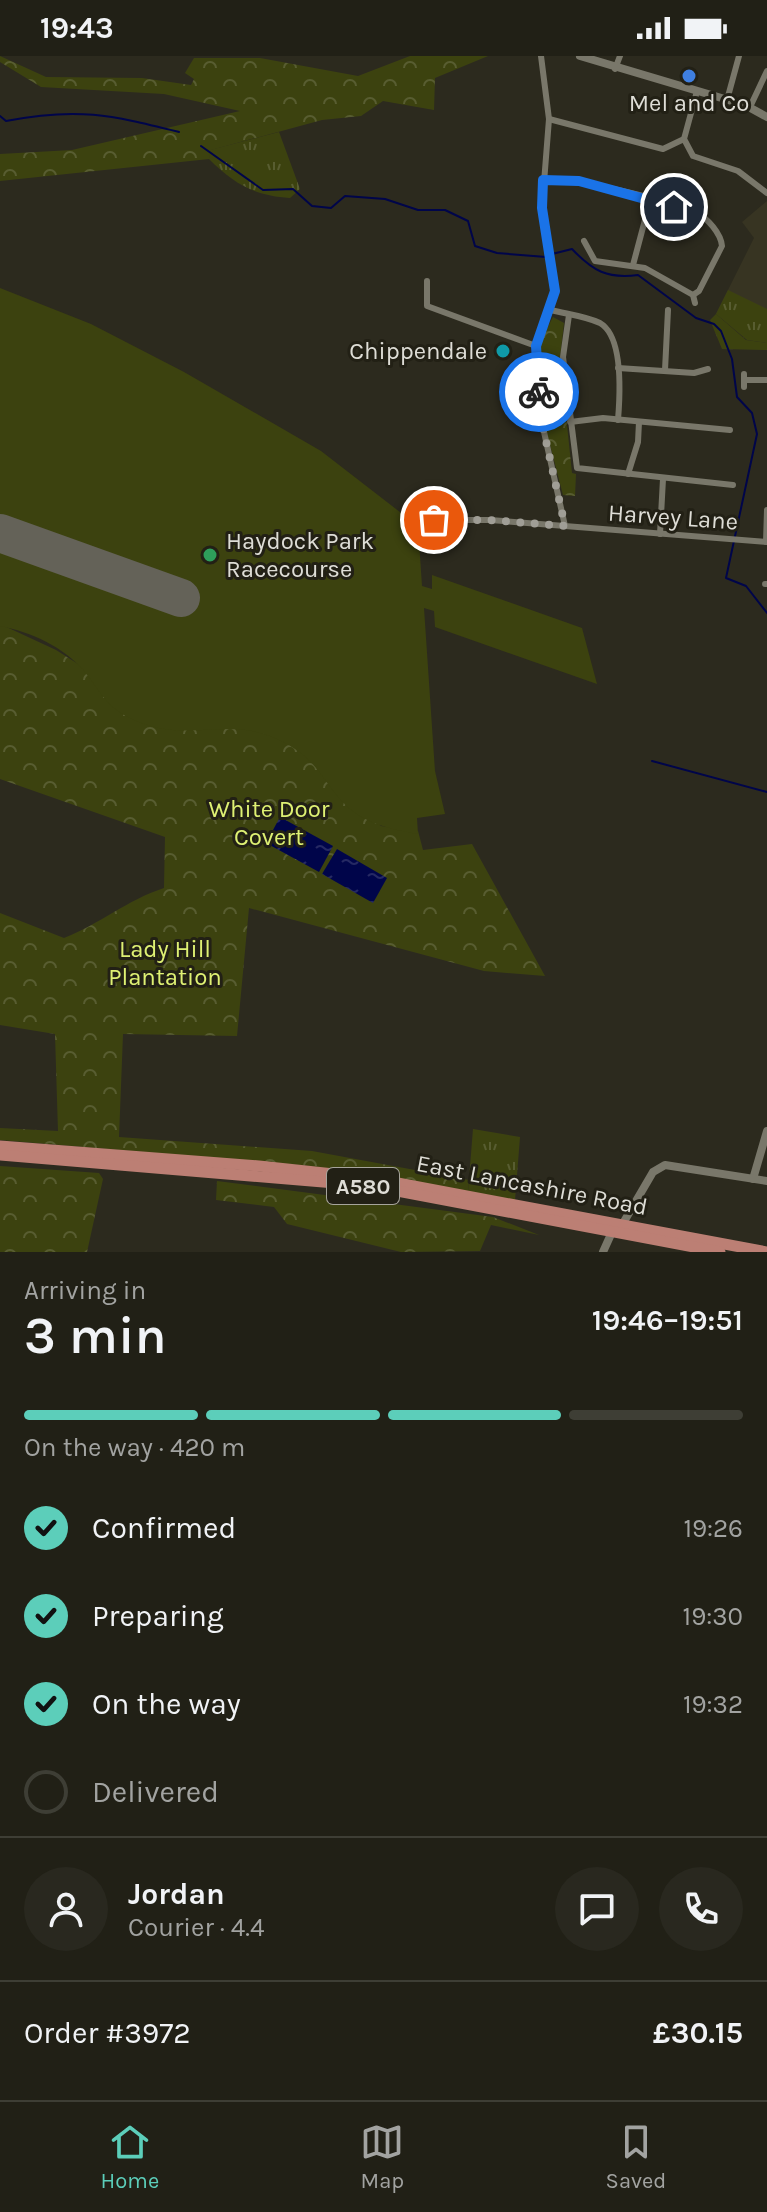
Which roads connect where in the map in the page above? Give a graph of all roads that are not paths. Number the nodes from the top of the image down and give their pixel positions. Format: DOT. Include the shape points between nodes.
graph roads {
  1 [pos="541,56"];
  2 [pos="580,56"];
  3 [pos="620,56"];
  4 [pos="739,56"];
  5 [pos="615,69"];
  6 [pos="767,71"];
  7 [pos="697,91"];
  8 [pos="727,100"];
  9 [pos="750,107"];
  10 [pos="767,117"];
  11 [pos="549,119"];
  12 [pos="684,139"];
  13 [pos="543,180"];
  14 [pos="767,193"];
  15 [pos="650,201"];
  16 [pos="594,242"];
  17 [pos="633,265"];
  18 [pos="427,281"];
  19 [pos="551,310"];
  20 [pos="678,313"];
  21 [pos="569,315"];
  22 [pos="536,346"];
  23 [pos="618,368"];
  24 [pos="708,369"];
  25 [pos="665,370"];
  26 [pos="744,380"];
  27 [pos="767,380"];
  28 [pos="520,414"];
  29 [pos="540,414"];
  30 [pos="618,420"];
  31 [pos="570,422"];
  32 [pos="639,422"];
  33 [pos="721,439"];
  34 [pos="628,474"];
  35 [pos="663,479"];
  36 [pos="725,495"];
  37 [pos="767,510"];
  38 [pos="434,520"];
  39 [pos="565,526"];
  40 [pos="660,534"];
  41 [pos="766,542"];
  42 [pos="767,1131"];
  43 [pos="0,1146"];
  44 [pos="0,1155"];
  45 [pos="753,1179"];
  46 [pos="767,1181"];
  47 [pos="617,1228"];
  48 [pos="603,1252"];
  49 [pos="720,1252"];
  50 [pos="767,1252"];
  1 -- 11 [label="street"];
  2 -- 5 [label="street"];
  3 -- 5 [label="street"];
  4 -- 8 [label="street"];
  5 -- 7 [label="street"];
  6 -- 9 [label="street"];
  7 -- 8 [label="street"];
  7 -- 12 [label="street"];
  8 -- 9 [label="street"];
  9 -- 10 [label="street"];
  11 -- 12 [label="street" via="663,149"];
  11 -- 13 [label="street"];
  12 -- 14 [label="street" via="695,158 738,171"];
  13 -- 15 [label="street" via="579,181"];
  13 -- 19 [label="street" via="542,208 555,291"];
  15 -- 17 [label="street"];
  15 -- 17 [label="street" via="700,215 721,239 722,250 694,299"];
  16 -- 17 [label="street" via="585,243 595,261"];
  18 -- 22 [label="street" via="427,306"];
  19 -- 21 [label="street"];
  19 -- 22 [label="street"];
  20 -- 25 [label="street" via="669,312"];
  21 -- 23 [label="street" via="606,328"];
  21 -- 31 [label="street" via="563,357"];
  22 -- 29 [label="street"];
  23 -- 25 [label="street"];
  23 -- 30 [label="street"];
  24 -- 25 [label="street"];
  26 -- 27 [label="street"];
  28 -- 29 [label="street"];
  29 -- 39 [label="street"];
  30 -- 31 [label="street"];
  30 -- 32 [label="street"];
  31 -- 34 [label="street" via="577,468"];
  32 -- 33 [label="street" via="726,430"];
  32 -- 34 [label="street"];
  34 -- 35 [label="street"];
  35 -- 36 [label="street" via="729,484"];
  35 -- 40 [label="street"];
  37 -- 41 [label="street"];
  38 -- 39 [label="street, Harvey Lane"];
  39 -- 40 [label="street, Harvey Lane"];
  40 -- 41 [label="street, Harvey Lane"];
  42 -- 45 [label="street"];
  43 -- 47 [label="highway, East Lancashire Road / A580" via="371,1178"];
  44 -- 47 [label="highway, East Lancashire Road / A580" via="371,1186"];
  45 -- 46 [label="street"];
  45 -- 47 [label="street" via="665,1165 653,1172"];
  47 -- 48 [label="street"];
  47 -- 49 [label="highway, East Lancashire Road / A580"];
  47 -- 50 [label="highway, East Lancashire Road / A580"];
}
